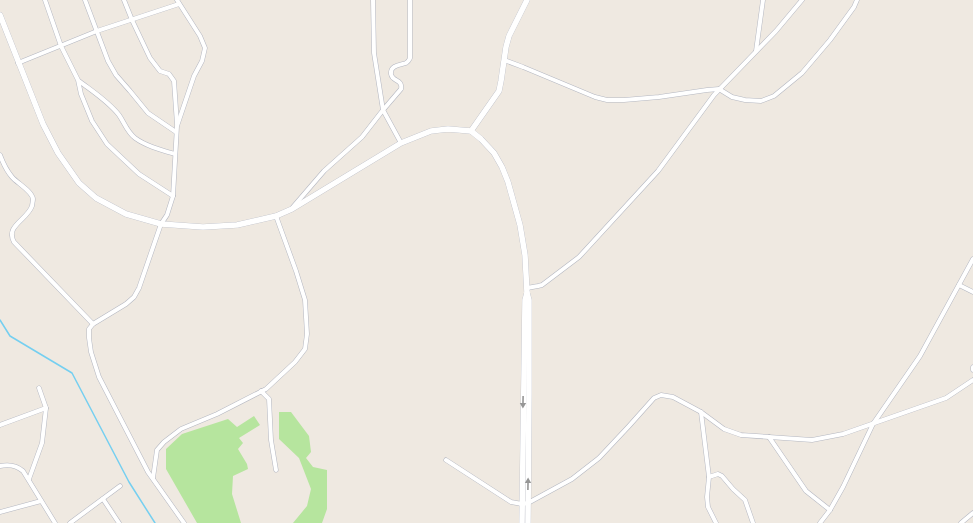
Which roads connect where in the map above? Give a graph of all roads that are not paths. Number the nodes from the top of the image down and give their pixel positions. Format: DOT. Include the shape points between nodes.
graph roads {
  1 [pos="45,0"];
  2 [pos="85,0"];
  3 [pos="124,0"];
  4 [pos="373,0"];
  5 [pos="410,0"];
  6 [pos="527,0"];
  7 [pos="763,0"];
  8 [pos="802,0"];
  9 [pos="857,0"];
  10 [pos="178,2"];
  11 [pos="0,15"];
  12 [pos="132,20"];
  13 [pos="97,31"];
  14 [pos="61,46"];
  15 [pos="756,52"];
  16 [pos="504,60"];
  17 [pos="18,63"];
  18 [pos="78,80"];
  19 [pos="719,89"];
  20 [pos="383,110"];
  21 [pos="177,126"];
  22 [pos="471,131"];
  23 [pos="176,132"];
  24 [pos="401,143"];
  25 [pos="175,154"];
  26 [pos="0,155"];
  27 [pos="173,196"];
  28 [pos="292,208"];
  29 [pos="276,216"];
  30 [pos="161,224"];
  31 [pos="973,259"];
  32 [pos="959,284"];
  33 [pos="527,290"];
  34 [pos="973,292"];
  35 [pos="93,324"];
  36 [pos="973,367"];
  37 [pos="973,370"];
  38 [pos="973,380"];
  39 [pos="39,388"];
  40 [pos="261,391"];
  41 [pos="46,408"];
  42 [pos="700,412"];
  43 [pos="873,424"];
  44 [pos="0,425"];
  45 [pos="769,437"];
  46 [pos="446,460"];
  47 [pos="0,466"];
  48 [pos="276,470"];
  49 [pos="708,477"];
  50 [pos="29,479"];
  51 [pos="153,479"];
  52 [pos="120,486"];
  53 [pos="103,499"];
  54 [pos="41,501"];
  55 [pos="525,504"];
  56 [pos="830,510"];
  57 [pos="0,512"];
  58 [pos="973,513"];
  59 [pos="55,523"];
  60 [pos="70,523"];
  61 [pos="119,523"];
  62 [pos="184,523"];
  63 [pos="522,523"];
  64 [pos="528,523"];
  65 [pos="716,523"];
  66 [pos="753,523"];
  67 [pos="820,523"];
  68 [pos="961,523"];
  1 -- 14 [label="street"];
  2 -- 13 [label="street"];
  3 -- 12 [label="street"];
  4 -- 20 [label="street" via="374,52"];
  5 -- 20 [label="street" via="410,58 406,63 392,69 393,78 402,87"];
  6 -- 16 [label="street" via="509,36"];
  7 -- 15 [label="street"];
  8 -- 15 [label="street"];
  9 -- 19 [label="street" via="830,40 802,73 774,96 761,101 745,100 732,97"];
  10 -- 12 [label="street"];
  10 -- 21 [label="street" via="205,48"];
  11 -- 17 [label="street"];
  12 -- 13 [label="street"];
  12 -- 21 [label="street" via="150,58 160,71 169,74 174,81"];
  13 -- 14 [label="street"];
  13 -- 23 [label="street" via="108,62 116,75 148,113"];
  14 -- 17 [label="street"];
  14 -- 18 [label="street"];
  15 -- 19 [label="street"];
  16 -- 19 [label="street" via="607,100 660,97"];
  16 -- 22 [label="street" via="499,91"];
  17 -- 30 [label="street" via="43,124 58,153 79,183 96,198 126,214"];
  18 -- 25 [label="street" via="119,115 134,137 149,146"];
  18 -- 27 [label="street" via="92,121 107,144 139,174"];
  19 -- 33 [label="street" via="658,171 579,257 542,285"];
  20 -- 24 [label="street"];
  20 -- 28 [label="street" via="362,137 324,171"];
  21 -- 23 [label="street"];
  22 -- 24 [label="street" via="448,128 431,131"];
  22 -- 33 [label="street" via="494,153 508,182 520,225"];
  23 -- 25 [label="street"];
  24 -- 28 [label="street"];
  25 -- 27 [label="street"];
  26 -- 35 [label="street" via="6,170 33,199 29,211 14,227 12,239"];
  27 -- 30 [label="street"];
  28 -- 29 [label="street"];
  29 -- 30 [label="street" via="237,225 203,227"];
  29 -- 40 [label="street" via="305,300 307,334 305,349 295,362"];
  30 -- 35 [label="street" via="134,297"];
  31 -- 32 [label="street"];
  32 -- 34 [label="street"];
  32 -- 43 [label="street" via="920,356"];
  33 -- 55 [label="street" via="529,402"];
  35 -- 51 [label="street" via="89,329 89,338 99,377"];
  36 -- 37 [label="street"];
  38 -- 43 [label="street" via="946,398"];
  39 -- 41 [label="street"];
  40 -- 48 [label="street" via="269,399 271,440"];
  40 -- 51 [label="street" via="181,429 164,442 157,450"];
  41 -- 44 [label="street"];
  41 -- 50 [label="street" via="42,443"];
  42 -- 45 [label="street" via="724,429 741,435"];
  42 -- 49 [label="street"];
  42 -- 55 [label="street" via="673,397 661,395 654,398 599,458 572,479"];
  43 -- 45 [label="street" via="812,440"];
  43 -- 56 [label="street"];
  45 -- 56 [label="street" via="806,491"];
  46 -- 55 [label="street" via="511,502"];
  47 -- 50 [label="street" via="14,465"];
  49 -- 65 [label="street" via="708,507"];
  49 -- 66 [label="street" via="718,474 722,476 745,500"];
  50 -- 54 [label="street"];
  51 -- 62 [label="street"];
  52 -- 53 [label="street"];
  53 -- 60 [label="street"];
  53 -- 61 [label="street"];
  54 -- 57 [label="street"];
  54 -- 59 [label="street"];
  55 -- 63 [label="street"];
  55 -- 64 [label="street"];
  56 -- 67 [label="street"];
  58 -- 68 [label="street"];
}
